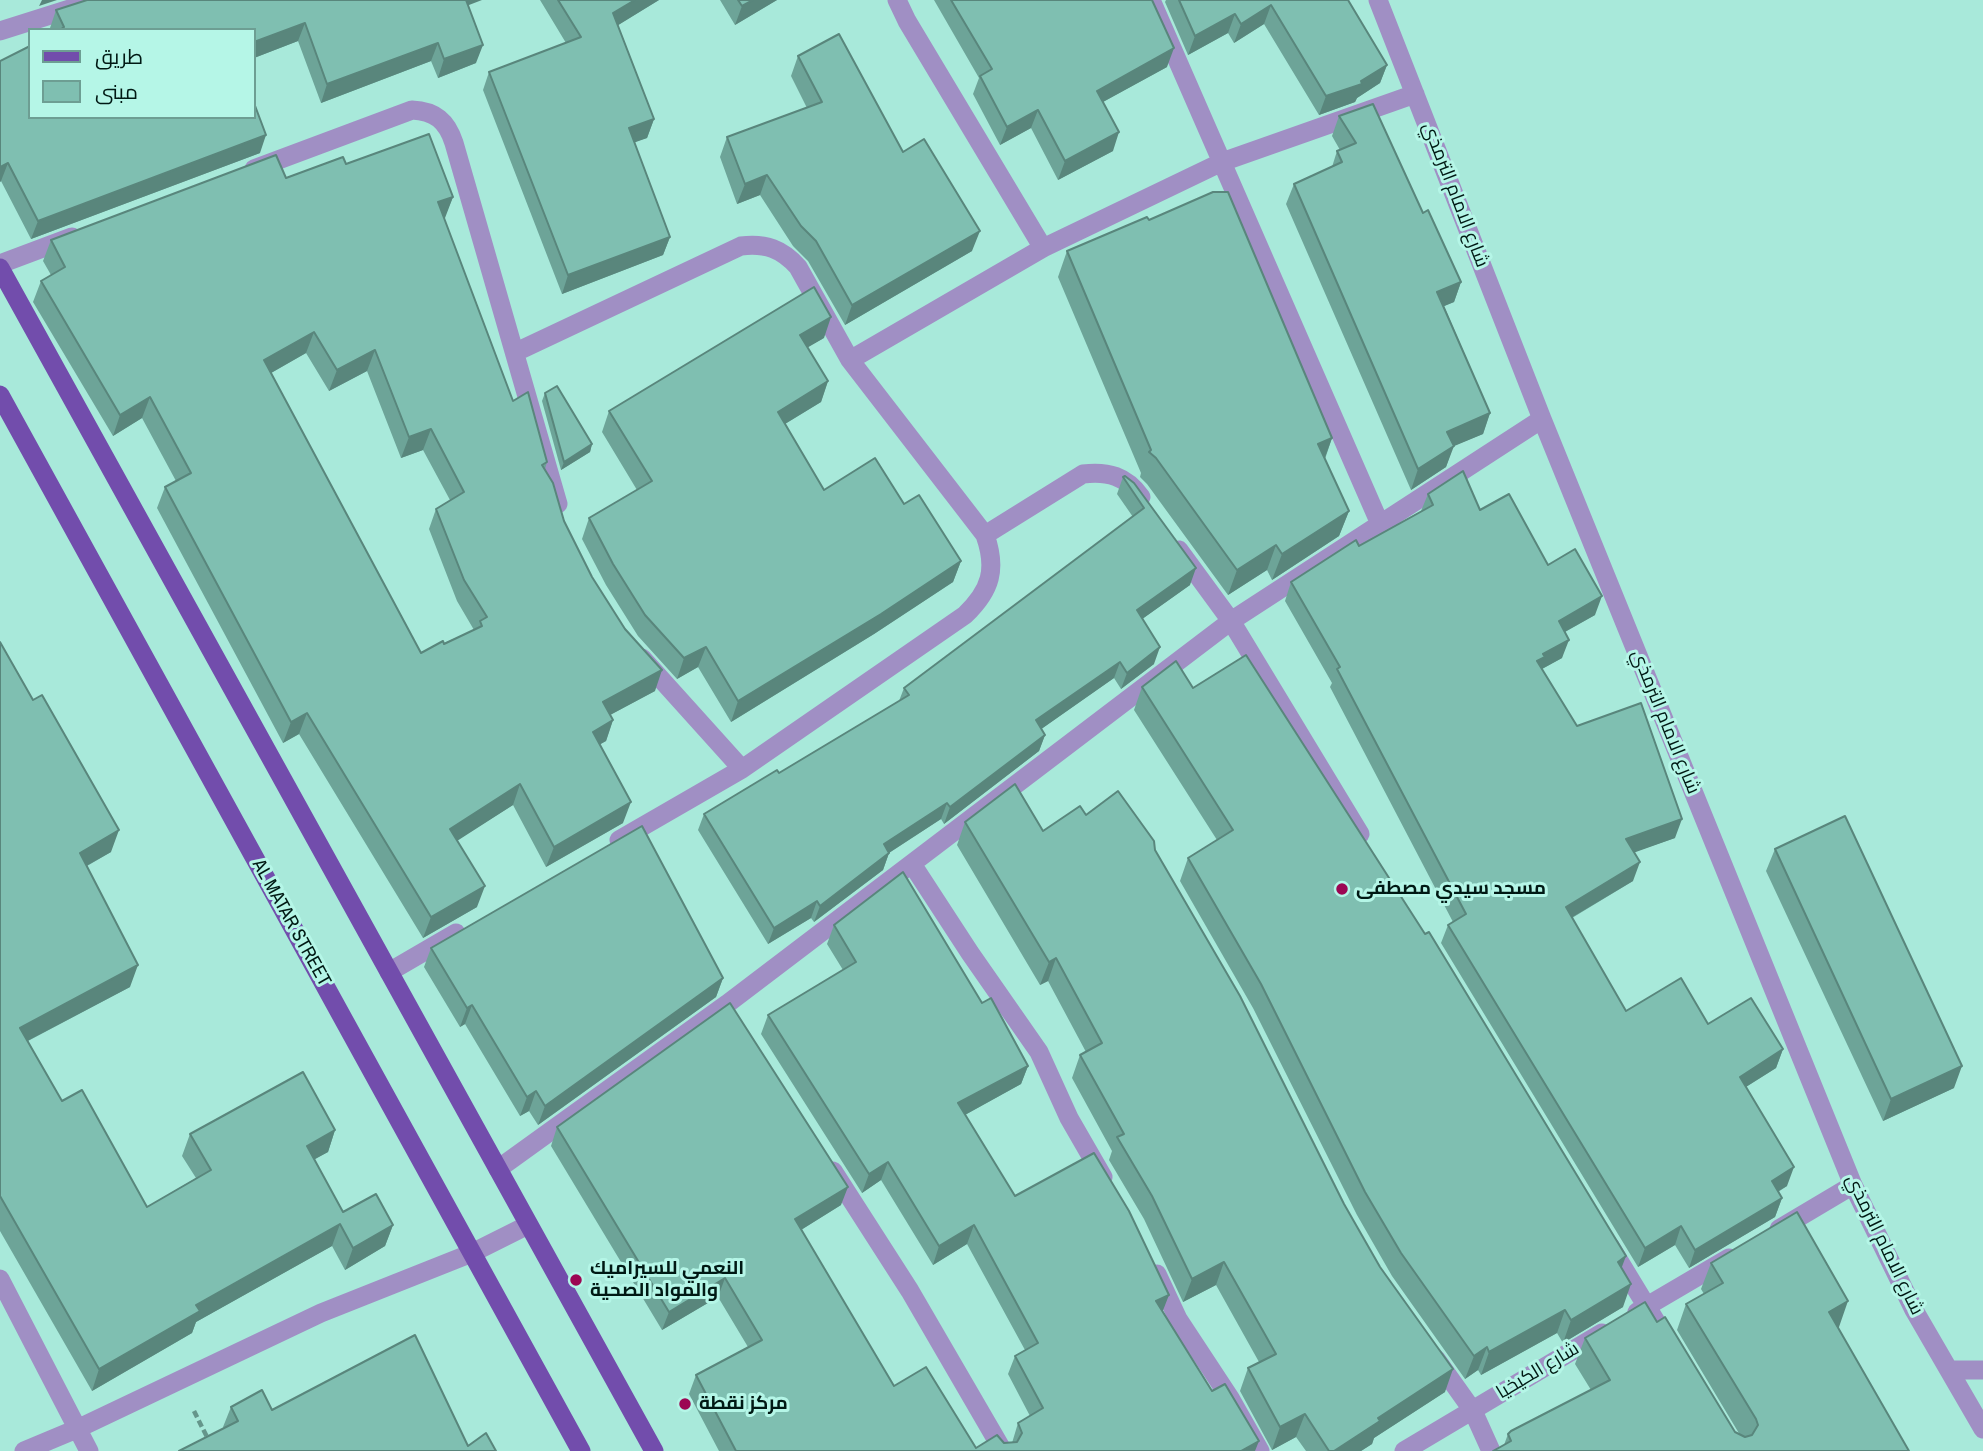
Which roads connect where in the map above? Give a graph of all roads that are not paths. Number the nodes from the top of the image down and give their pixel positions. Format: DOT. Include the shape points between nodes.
graph roads {
  1 [pos="98,0"];
  2 [pos="897,0"];
  3 [pos="1151,0"];
  4 [pos="1378,0"];
  5 [pos="0,31"];
  6 [pos="1415,94"];
  7 [pos="1222,162"];
  8 [pos="233,177"];
  9 [pos="90,230"];
  10 [pos="1043,248"];
  11 [pos="0,266"];
  12 [pos="516,352"];
  13 [pos="849,360"];
  14 [pos="0,395"];
  15 [pos="1542,419"];
  16 [pos="1152,513"];
  17 [pos="1380,523"];
  18 [pos="563,524"];
  19 [pos="1168,534"];
  20 [pos="985,535"];
  21 [pos="1231,621"];
  22 [pos="628,643"];
  23 [pos="742,769"];
  24 [pos="1367,846"];
  25 [pos="601,850"];
  26 [pos="912,864"];
  27 [pos="472,925"];
  28 [pos="389,972"];
  29 [pos="822,1153"];
  30 [pos="498,1169"];
  31 [pos="1853,1185"];
  32 [pos="1111,1189"];
  33 [pos="528,1225"];
  34 [pos="1603,1236"];
  35 [pos="472,1254"];
  36 [pos="1150,1259"];
  37 [pos="0,1279"];
  38 [pos="1646,1307"];
  39 [pos="1667,1340"];
  40 [pos="1427,1347"];
  41 [pos="1949,1370"];
  42 [pos="1983,1370"];
  43 [pos="1473,1411"];
  44 [pos="79,1428"];
  45 [pos="1983,1429"];
  46 [pos="24,1451"];
  47 [pos="89,1451"];
  48 [pos="581,1451"];
  49 [pos="654,1451"];
  50 [pos="1003,1451"];
  51 [pos="1259,1451"];
  52 [pos="1404,1451"];
  53 [pos="1491,1451"];
  1 -- 5 [label="street"];
  2 -- 10 [label="street"];
  3 -- 7 [label="street"];
  4 -- 6 [label="street, شارع الامام الترمذي"];
  6 -- 7 [label="street"];
  6 -- 15 [label="street, شارع الامام الترمذي"];
  7 -- 10 [label="street"];
  7 -- 17 [label="street"];
  8 -- 12 [label="street" via="401,113 412,110 435,115 451,132"];
  9 -- 11 [label="street"];
  10 -- 13 [label="street"];
  11 -- 28 [label="main road"];
  12 -- 13 [label="street" via="741,246 757,244 788,256 798,267"];
  12 -- 18 [label="street"];
  13 -- 20 [label="street"];
  14 -- 35 [label="main road, AL MATAR STREET"];
  15 -- 17 [label="street"];
  15 -- 31 [label="street, شارع الامام الترمذي"];
  16 -- 20 [label="street" via="1126,481 1098,472 1070,481"];
  17 -- 21 [label="street"];
  19 -- 21 [label="street"];
  20 -- 23 [label="street" via="991,552 987,587 965,615"];
  21 -- 24 [label="street"];
  21 -- 26 [label="street"];
  22 -- 23 [label="street"];
  23 -- 25 [label="street"];
  26 -- 30 [label="street" via="731,1010"];
  26 -- 32 [label="street" via="1039,1052 1069,1118"];
  27 -- 28 [label="street"];
  28 -- 30 [label="main road"];
  29 -- 50 [label="street" via="910,1291"];
  30 -- 33 [label="main road"];
  31 -- 38 [label="street, شارع الكيخيا"];
  31 -- 41 [label="street, شارع الامام الترمذي"];
  33 -- 35 [label="street"];
  33 -- 49 [label="main road"];
  34 -- 38 [label="street"];
  35 -- 44 [label="street" via="321,1313"];
  35 -- 48 [label="main road, AL MATAR STREET"];
  36 -- 51 [label="street" via="1178,1319"];
  37 -- 44 [label="street"];
  38 -- 39 [label="street"];
  38 -- 43 [label="street, شارع الكيخيا"];
  40 -- 43 [label="street"];
  41 -- 42 [label="street"];
  41 -- 45 [label="street, شارع الامام الترمذي"];
  43 -- 52 [label="street, شارع الكيخيا"];
  43 -- 53 [label="street"];
  44 -- 46 [label="street"];
  44 -- 47 [label="street"];
}
